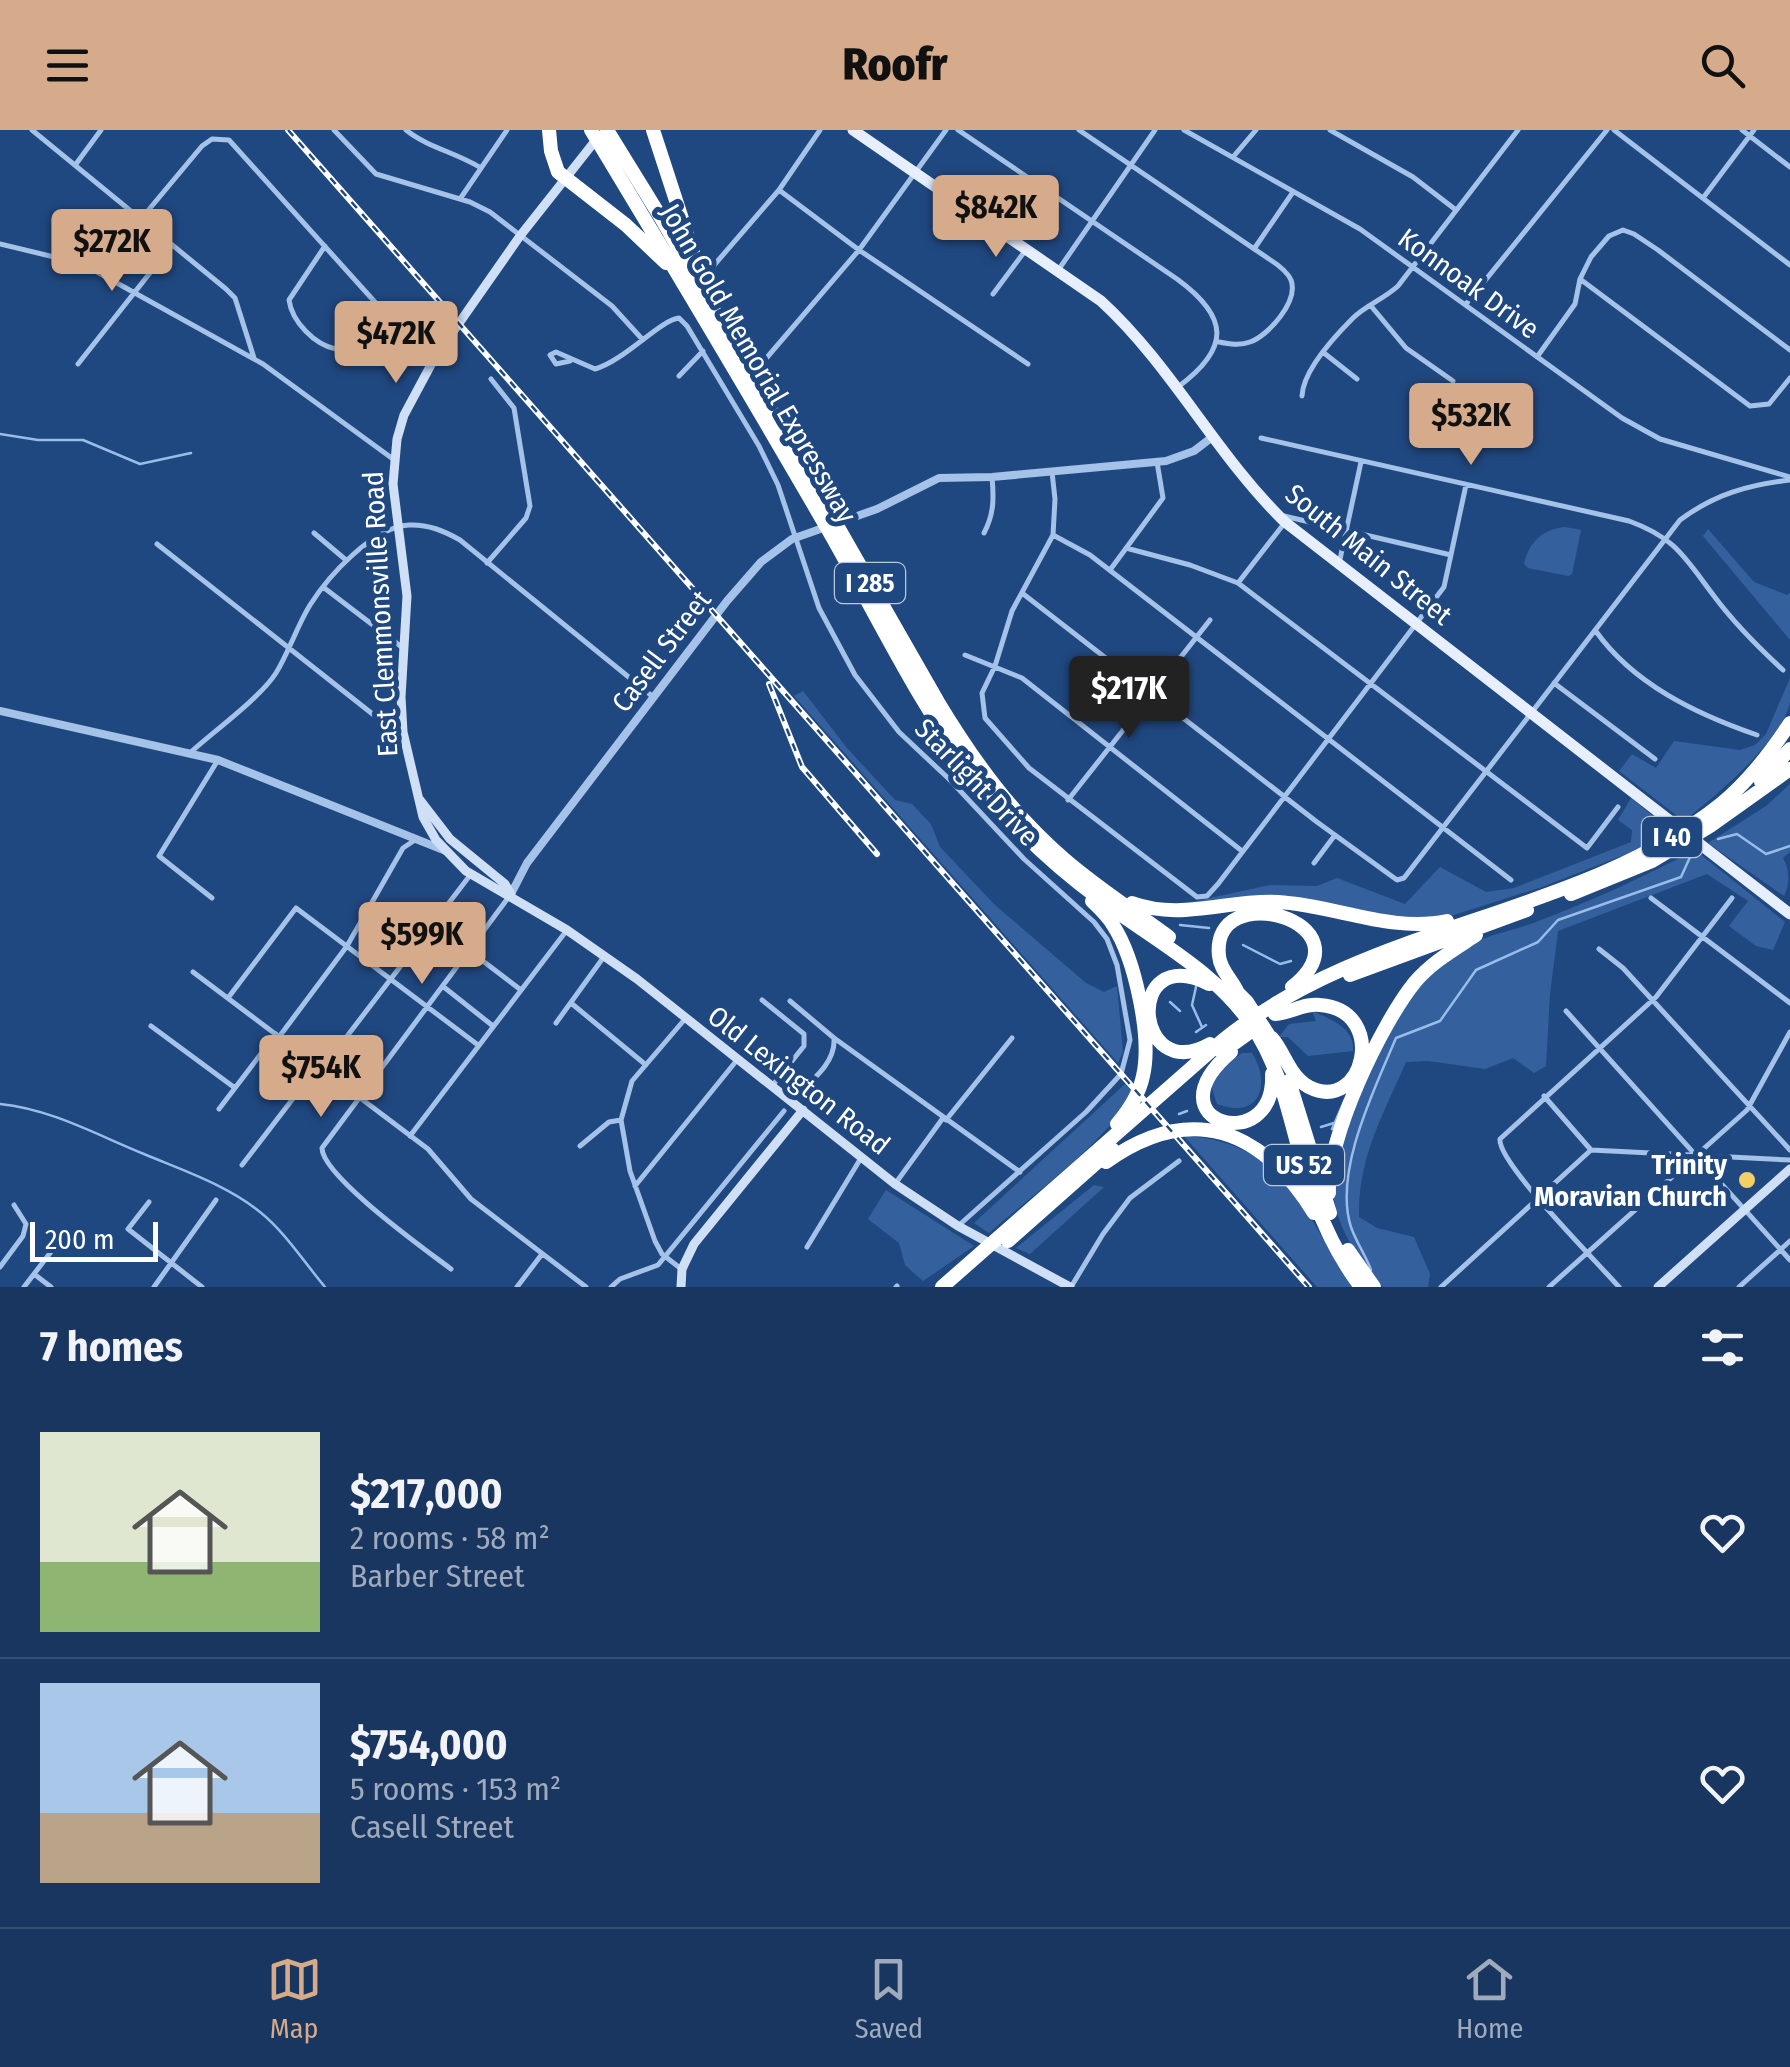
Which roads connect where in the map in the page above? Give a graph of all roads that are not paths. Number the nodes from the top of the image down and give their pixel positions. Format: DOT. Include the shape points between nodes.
graph roads {
  1 [pos="32,130"];
  2 [pos="101,130"];
  3 [pos="334,130"];
  4 [pos="406,130"];
  5 [pos="507,130"];
  6 [pos="549,130"];
  7 [pos="605,130"];
  8 [pos="653,130"];
  9 [pos="820,130"];
  10 [pos="853,130"];
  11 [pos="946,130"];
  12 [pos="958,130"];
  13 [pos="1079,130"];
  14 [pos="1155,130"];
  15 [pos="1184,130"];
  16 [pos="1256,130"];
  17 [pos="1330,130"];
  18 [pos="1518,130"];
  19 [pos="1610,130"];
  20 [pos="1742,130"];
  21 [pos="1752,133"];
  22 [pos="592,137"];
  23 [pos="1233,157"];
  24 [pos="76,165"];
  25 [pos="1131,166"];
  26 [pos="1790,167"];
  27 [pos="481,168"];
  28 [pos="915,172"];
  29 [pos="566,178"];
  30 [pos="779,190"];
  31 [pos="1294,192"];
  32 [pos="1703,198"];
  33 [pos="460,199"];
  34 [pos="1456,210"];
  35 [pos="141,219"];
  36 [pos="1092,222"];
  37 [pos="520,236"];
  38 [pos="0,244"];
  39 [pos="172,245"];
  40 [pos="325,246"];
  41 [pos="1027,248"];
  42 [pos="1254,249"];
  43 [pos="859,250"];
  44 [pos="1790,264"];
  45 [pos="1412,266"];
  46 [pos="1059,270"];
  47 [pos="709,271"];
  48 [pos="1580,279"];
  49 [pos="135,293"];
  50 [pos="993,294"];
  51 [pos="1466,304"];
  52 [pos="1371,306"];
  53 [pos="383,311"];
  54 [pos="644,342"];
  55 [pos="1218,342"];
  56 [pos="1790,350"];
  57 [pos="702,351"];
  58 [pos="737,351"];
  59 [pos="1324,353"];
  60 [pos="1536,357"];
  61 [pos="254,358"];
  62 [pos="434,359"];
  63 [pos="570,361"];
  64 [pos="762,362"];
  65 [pos="78,364"];
  66 [pos="1028,364"];
  67 [pos="737,371"];
  68 [pos="680,376"];
  69 [pos="1357,378"];
  70 [pos="1790,378"];
  71 [pos="491,379"];
  72 [pos="1452,382"];
  73 [pos="1176,389"];
  74 [pos="1302,396"];
  75 [pos="1212,438"];
  76 [pos="1261,438"];
  77 [pos="394,460"];
  78 [pos="1361,461"];
  79 [pos="1157,462"];
  80 [pos="1760,468"];
  81 [pos="1052,472"];
  82 [pos="992,477"];
  83 [pos="1790,479"];
  84 [pos="1758,484"];
  85 [pos="1466,485"];
  86 [pos="1280,518"];
  87 [pos="397,527"];
  88 [pos="1346,531"];
  89 [pos="314,532"];
  90 [pos="984,533"];
  91 [pos="1052,535"];
  92 [pos="1665,537"];
  93 [pos="797,538"];
  94 [pos="157,544"];
  95 [pos="1126,548"];
  96 [pos="1452,554"];
  97 [pos="346,560"];
  98 [pos="487,563"];
  99 [pos="1339,567"];
  100 [pos="1110,571"];
  101 [pos="1238,582"];
  102 [pos="323,586"];
  103 [pos="1022,593"];
  104 [pos="1210,620"];
  105 [pos="1414,625"];
  106 [pos="1595,630"];
  107 [pos="1196,639"];
  108 [pos="288,649"];
  109 [pos="405,650"];
  110 [pos="965,655"];
  111 [pos="995,666"];
  112 [pos="1783,670"];
  113 [pos="1370,683"];
  114 [pos="1554,683"];
  115 [pos="1152,695"];
  116 [pos="655,698"];
  117 [pos="0,712"];
  118 [pos="1530,714"];
  119 [pos="1790,722"];
  120 [pos="403,732"];
  121 [pos="1757,735"];
  122 [pos="1327,738"];
  123 [pos="1790,748"];
  124 [pos="1110,749"];
  125 [pos="192,752"];
  126 [pos="1655,759"];
  127 [pos="218,760"];
  128 [pos="1790,768"];
  129 [pos="1486,772"];
  130 [pos="1284,796"];
  131 [pos="419,799"];
  132 [pos="1068,800"];
  133 [pos="1618,806"];
  134 [pos="1732,810"];
  135 [pos="1443,828"];
  136 [pos="396,832"];
  137 [pos="1334,835"];
  138 [pos="414,840"];
  139 [pos="403,848"];
  140 [pos="446,851"];
  141 [pos="1242,851"];
  142 [pos="1042,852"];
  143 [pos="1314,863"];
  144 [pos="479,864"];
  145 [pos="471,874"];
  146 [pos="1088,878"];
  147 [pos="1512,880"];
  148 [pos="511,894"];
  149 [pos="212,898"];
  150 [pos="1651,898"];
  151 [pos="1732,898"];
  152 [pos="1520,902"];
  153 [pos="1790,914"];
  154 [pos="1492,923"];
  155 [pos="567,930"];
  156 [pos="1703,938"];
  157 [pos="347,946"];
  158 [pos="1599,950"];
  159 [pos="470,952"];
  160 [pos="605,955"];
  161 [pos="193,972"];
  162 [pos="390,979"];
  163 [pos="444,987"];
  164 [pos="520,990"];
  165 [pos="228,998"];
  166 [pos="762,1000"];
  167 [pos="1239,1000"];
  168 [pos="1652,1000"];
  169 [pos="790,1001"];
  170 [pos="571,1003"];
  171 [pos="1790,1003"];
  172 [pos="428,1008"];
  173 [pos="1271,1011"];
  174 [pos="1566,1011"];
  175 [pos="685,1018"];
  176 [pos="556,1023"];
  177 [pos="151,1026"];
  178 [pos="493,1026"];
  179 [pos="1790,1032"];
  180 [pos="278,1036"];
  181 [pos="1237,1036"];
  182 [pos="834,1038"];
  183 [pos="1012,1038"];
  184 [pos="1268,1041"];
  185 [pos="478,1046"];
  186 [pos="1599,1047"];
  187 [pos="737,1060"];
  188 [pos="1273,1063"];
  189 [pos="646,1064"];
  190 [pos="320,1067"];
  191 [pos="772,1086"];
  192 [pos="235,1088"];
  193 [pos="1544,1096"];
  194 [pos="360,1097"];
  195 [pos="790,1101"];
  196 [pos="1748,1105"];
  197 [pos="218,1109"];
  198 [pos="784,1110"];
  199 [pos="803,1110"];
  200 [pos="944,1119"];
  201 [pos="620,1120"];
  202 [pos="410,1136"];
  203 [pos="756,1145"];
  204 [pos="580,1146"];
  205 [pos="1591,1150"];
  206 [pos="1790,1150"];
  207 [pos="767,1154"];
  208 [pos="1092,1154"];
  209 [pos="1696,1156"];
  210 [pos="861,1158"];
  211 [pos="1790,1160"];
  212 [pos="1179,1161"];
  213 [pos="242,1165"];
  214 [pos="1790,1169"];
  215 [pos="1020,1172"];
  216 [pos="895,1184"];
  217 [pos="635,1186"];
  218 [pos="1538,1198"];
  219 [pos="1058,1199"];
  220 [pos="216,1200"];
  221 [pos="149,1202"];
  222 [pos="14,1205"];
  223 [pos="1745,1210"];
  224 [pos="1333,1218"];
  225 [pos="958,1226"];
  226 [pos="67,1230"];
  227 [pos="1790,1241"];
  228 [pos="807,1247"];
  229 [pos="1781,1249"];
  230 [pos="1588,1252"];
  231 [pos="542,1254"];
  232 [pos="665,1257"];
  233 [pos="1790,1260"];
  234 [pos="170,1261"];
  235 [pos="1346,1264"];
  236 [pos="0,1267"];
  237 [pos="451,1269"];
  238 [pos="682,1269"];
  239 [pos="34,1274"];
  240 [pos="1370,1285"];
  241 [pos="24,1287"];
  242 [pos="51,1287"];
  243 [pos="154,1287"];
  244 [pos="202,1287"];
  245 [pos="517,1287"];
  246 [pos="586,1287"];
  247 [pos="610,1287"];
  248 [pos="681,1287"];
  249 [pos="942,1287"];
  250 [pos="954,1287"];
  251 [pos="1070,1287"];
  252 [pos="1441,1287"];
  253 [pos="1549,1287"];
  254 [pos="1619,1287"];
  255 [pos="1658,1287"];
  256 [pos="1739,1287"];
  1 -- 24 [label="street"];
  2 -- 24 [label="street"];
  3 -- 33 [label="street" via="376,174"];
  4 -- 27 [label="street"];
  5 -- 27 [label="street"];
  6 -- 29 [label="highway" via="558,172"];
  7 -- 22 [label="main road, East Clemmonsville Road"];
  7 -- 58 [label="highway, John Gold Memorial Expressway / I 285"];
  8 -- 58 [label="highway" via="700,272"];
  9 -- 30 [label="street"];
  10 -- 28 [label="main road, South Main Street"];
  11 -- 28 [label="street"];
  12 -- 36 [label="street"];
  13 -- 25 [label="street"];
  14 -- 25 [label="street"];
  15 -- 23 [label="street, Konnoak Drive"];
  16 -- 23 [label="street"];
  17 -- 34 [label="street"];
  18 -- 34 [label="street"];
  19 -- 32 [label="street"];
  19 -- 51 [label="street"];
  20 -- 21 [label="street"];
  21 -- 26 [label="street"];
  21 -- 32 [label="street"];
  22 -- 29 [label="main road, East Clemmonsville Road"];
  22 -- 67 [label="highway, John Gold Memorial Expressway / I 285"];
  23 -- 31 [label="street, Konnoak Drive"];
  24 -- 35 [label="street"];
  25 -- 36 [label="street"];
  25 -- 42 [label="street"];
  27 -- 33 [label="street"];
  28 -- 41 [label="main road, South Main Street"];
  28 -- 43 [label="street"];
  29 -- 37 [label="main road, East Clemmonsville Road"];
  29 -- 67 [label="highway" via="665,262"];
  30 -- 43 [label="street"];
  30 -- 47 [label="street"];
  31 -- 42 [label="street"];
  31 -- 45 [label="street, Konnoak Drive"];
  32 -- 44 [label="street"];
  33 -- 37 [label="street"];
  34 -- 45 [label="street"];
  35 -- 39 [label="street"];
  35 -- 40 [label="street" via="202,146 224,138"];
  36 -- 46 [label="street"];
  36 -- 55 [label="street" via="1203,300"];
  37 -- 54 [label="street" via="612,306"];
  37 -- 62 [label="main road, East Clemmonsville Road"];
  38 -- 49 [label="street" via="71,262"];
  39 -- 49 [label="street"];
  39 -- 61 [label="street" via="235,298"];
  40 -- 53 [label="street"];
  40 -- 53 [label="street" via="289,300 299,322 336,349"];
  41 -- 46 [label="main road, South Main Street"];
  41 -- 50 [label="street"];
  42 -- 55 [label="street" via="1288,275 1292,295 1258,338"];
  43 -- 64 [label="street"];
  43 -- 66 [label="street"];
  45 -- 51 [label="street, Konnoak Drive"];
  45 -- 52 [label="street"];
  46 -- 73 [label="main road, South Main Street" via="1131,330"];
  48 -- 56 [label="street" via="1609,236 1631,232"];
  48 -- 60 [label="street" via="1575,304"];
  48 -- 70 [label="street" via="1750,406 1769,404"];
  49 -- 61 [label="street"];
  49 -- 65 [label="street"];
  51 -- 60 [label="street, Konnoak Drive"];
  52 -- 59 [label="street"];
  52 -- 72 [label="street" via="1406,348"];
  53 -- 62 [label="street"];
  54 -- 57 [label="street, Starlight Drive" via="675,317"];
  54 -- 63 [label="street" via="595,370"];
  55 -- 73 [label="street" via="1203,367"];
  57 -- 68 [label="street"];
  57 -- 93 [label="street, Starlight Drive" via="760,446"];
  58 -- 146 [label="highway, John Gold Memorial Expressway / I 285" via="961,740 1012,808"];
  59 -- 69 [label="street"];
  59 -- 74 [label="street" via="1302,382"];
  60 -- 80 [label="street, Konnoak Drive" via="1660,439"];
  61 -- 77 [label="street"];
  62 -- 77 [label="main road, East Clemmonsville Road" via="404,414"];
  67 -- 142 [label="highway, John Gold Memorial Expressway / I 285" via="960,757"];
  71 -- 98 [label="street" via="514,408 530,506"];
  73 -- 75 [label="main road, South Main Street"];
  75 -- 79 [label="street, Casell Street"];
  75 -- 86 [label="main road, South Main Street"];
  76 -- 78 [label="street"];
  77 -- 87 [label="main road, East Clemmonsville Road"];
  78 -- 85 [label="street"];
  78 -- 88 [label="street"];
  79 -- 81 [label="street, Casell Street"];
  79 -- 95 [label="street" via="1163,498"];
  80 -- 83 [label="street, Konnoak Drive"];
  80 -- 84 [label="street"];
  81 -- 82 [label="street, Casell Street"];
  81 -- 91 [label="street"];
  82 -- 90 [label="street" via="994,504"];
  82 -- 93 [label="street, Casell Street" via="938,478 904,498"];
  83 -- 84 [label="street"];
  84 -- 92 [label="street" via="1711,499"];
  85 -- 92 [label="street" via="1628,521"];
  85 -- 96 [label="street"];
  86 -- 88 [label="street"];
  86 -- 99 [label="main road, South Main Street"];
  86 -- 101 [label="street"];
  87 -- 97 [label="street"];
  87 -- 98 [label="street" via="442,530"];
  87 -- 109 [label="main road, East Clemmonsville Road" via="407,596"];
  88 -- 96 [label="street"];
  88 -- 99 [label="street"];
  89 -- 97 [label="street"];
  91 -- 100 [label="street"];
  91 -- 103 [label="street"];
  92 -- 106 [label="street"];
  92 -- 112 [label="street"];
  93 -- 116 [label="street, Casell Street" via="742,582"];
  93 -- 215 [label="street, Starlight Drive" via="819,608 862,687 1024,859 1094,922 1117,965 1130,1040 1122,1074"];
  94 -- 108 [label="street"];
  95 -- 100 [label="street"];
  95 -- 101 [label="street"];
  96 -- 105 [label="street" via="1444,586"];
  97 -- 102 [label="street"];
  98 -- 116 [label="street"];
  99 -- 105 [label="main road, South Main Street"];
  100 -- 107 [label="street"];
  101 -- 113 [label="street"];
  102 -- 108 [label="street"];
  102 -- 109 [label="street"];
  103 -- 111 [label="street"];
  103 -- 115 [label="street"];
  104 -- 107 [label="street"];
  105 -- 113 [label="street"];
  105 -- 118 [label="main road, South Main Street"];
  106 -- 114 [label="street"];
  106 -- 121 [label="street" via="1643,680"];
  107 -- 115 [label="street"];
  107 -- 122 [label="street"];
  108 -- 120 [label="street"];
  108 -- 125 [label="street" via="270,680"];
  109 -- 120 [label="main road, East Clemmonsville Road"];
  110 -- 111 [label="street"];
  111 -- 124 [label="street" via="1022,678"];
  111 -- 132 [label="street" via="982,693 984,718"];
  113 -- 122 [label="street"];
  113 -- 129 [label="street"];
  114 -- 118 [label="street"];
  114 -- 126 [label="street"];
  115 -- 124 [label="street"];
  115 -- 130 [label="street"];
  116 -- 148 [label="street, Casell Street" via="527,863"];
  117 -- 125 [label="street, Old Lexington Road"];
  118 -- 129 [label="street"];
  118 -- 153 [label="main road, South Main Street"];
  119 -- 152 [label="highway, I 40" via="1722,803 1652,850"];
  120 -- 131 [label="main road, East Clemmonsville Road"];
  122 -- 130 [label="street"];
  122 -- 135 [label="street"];
  123 -- 134 [label="highway, I 40"];
  124 -- 132 [label="street"];
  124 -- 141 [label="street"];
  125 -- 127 [label="street, Old Lexington Road"];
  127 -- 136 [label="street, Old Lexington Road"];
  127 -- 149 [label="street" via="159,856"];
  128 -- 134 [label="highway"];
  129 -- 133 [label="street" via="1587,848"];
  129 -- 135 [label="street"];
  130 -- 137 [label="street"];
  130 -- 141 [label="street"];
  131 -- 140 [label="main road, East Clemmonsville Road" via="427,826"];
  131 -- 144 [label="main road, East Clemmonsville Road"];
  132 -- 141 [label="street" via="1197,898 1205,898"];
  134 -- 154 [label="highway, I 40" via="1652,861"];
  135 -- 137 [label="street" via="1397,880"];
  135 -- 147 [label="street"];
  136 -- 138 [label="street, Old Lexington Road"];
  136 -- 139 [label="street"];
  137 -- 143 [label="street"];
  138 -- 139 [label="street"];
  138 -- 140 [label="street, Old Lexington Road"];
  139 -- 157 [label="street"];
  140 -- 144 [label="main road"];
  140 -- 145 [label="main road, Old Lexington Road"];
  142 -- 167 [label="highway, John Gold Memorial Expressway / I 285"];
  142 -- 208 [label="highway" via="1112,924 1125,948 1142,1018 1146,1058 1138,1094"];
  144 -- 148 [label="main road, Old Lexington Road"];
  145 -- 148 [label="main road, Old Lexington Road"];
  145 -- 162 [label="street"];
  146 -- 152 [label="highway" via="1129,902 1159,910 1277,902 1418,925"];
  146 -- 167 [label="highway, John Gold Memorial Expressway / I 285" via="1200,960"];
  148 -- 155 [label="main road, Old Lexington Road"];
  148 -- 159 [label="street, Casell Street"];
  150 -- 156 [label="street"];
  151 -- 156 [label="street"];
  152 -- 173 [label="highway, I 40" via="1377,954 1314,982"];
  154 -- 173 [label="highway, I 40"];
  154 -- 224 [label="highway" via="1429,968 1378,1041 1330,1164"];
  155 -- 160 [label="main road, Old Lexington Road"];
  155 -- 164 [label="street"];
  156 -- 168 [label="street"];
  156 -- 171 [label="street"];
  157 -- 162 [label="street"];
  157 -- 165 [label="street" via="296,908"];
  157 -- 180 [label="street"];
  158 -- 168 [label="street"];
  159 -- 163 [label="street, Casell Street"];
  159 -- 164 [label="street"];
  160 -- 170 [label="street"];
  160 -- 175 [label="main road, Old Lexington Road"];
  161 -- 165 [label="street"];
  162 -- 172 [label="street"];
  162 -- 190 [label="street"];
  163 -- 172 [label="street, Casell Street"];
  163 -- 178 [label="street"];
  164 -- 178 [label="street"];
  165 -- 180 [label="street"];
  166 -- 191 [label="street" via="804,1034 804,1046"];
  167 -- 173 [label="highway" via="1219,958 1228,928 1261,913 1295,920 1311,940 1312,963 1272,1000"];
  167 -- 181 [label="highway" via="1202,980 1176,976 1156,987 1148,1009 1158,1040 1178,1052"];
  167 -- 184 [label="highway, John Gold Memorial Expressway / I 285"];
  168 -- 186 [label="street"];
  168 -- 196 [label="street"];
  169 -- 182 [label="street"];
  170 -- 176 [label="street"];
  170 -- 189 [label="street"];
  172 -- 185 [label="street"];
  172 -- 194 [label="street, Casell Street"];
  173 -- 181 [label="highway, I 40"];
  173 -- 184 [label="highway" via="1313,1004 1338,1009 1357,1028 1362,1060 1345,1085 1317,1090"];
  174 -- 186 [label="street"];
  175 -- 187 [label="main road, Old Lexington Road"];
  175 -- 189 [label="street"];
  177 -- 192 [label="street"];
  178 -- 185 [label="street"];
  179 -- 196 [label="street"];
  180 -- 190 [label="street"];
  180 -- 192 [label="street"];
  181 -- 188 [label="highway" via="1235,1049 1203,1085 1203,1103 1216,1120 1237,1124 1258,1114 1271,1092"];
  181 -- 208 [label="highway, I 40"];
  181 -- 219 [label="highway, I 40"];
  182 -- 195 [label="street" via="828,1062"];
  182 -- 200 [label="street"];
  183 -- 200 [label="street"];
  184 -- 188 [label="highway, John Gold Memorial Expressway / I 285"];
  184 -- 224 [label="highway, John Gold Memorial Expressway / US 52" via="1292,1088"];
  185 -- 202 [label="street"];
  186 -- 193 [label="street"];
  186 -- 209 [label="street"];
  187 -- 191 [label="main road, Old Lexington Road"];
  187 -- 217 [label="street"];
  188 -- 235 [label="highway, John Gold Memorial Expressway / US 52" via="1314,1200"];
  189 -- 201 [label="street" via="626,1093"];
  190 -- 194 [label="street"];
  190 -- 213 [label="street"];
  191 -- 195 [label="main road, Old Lexington Road"];
  192 -- 197 [label="street"];
  193 -- 205 [label="street"];
  193 -- 218 [label="street" via="1500,1138 1500,1150"];
  194 -- 202 [label="street"];
  194 -- 237 [label="street, Casell Street" via="322,1156 364,1201"];
  195 -- 199 [label="main road, Old Lexington Road"];
  196 -- 206 [label="street"];
  196 -- 209 [label="street"];
  198 -- 203 [label="street"];
  199 -- 207 [label="main road"];
  199 -- 210 [label="main road, Old Lexington Road"];
  200 -- 215 [label="street"];
  200 -- 216 [label="street"];
  201 -- 204 [label="street"];
  201 -- 217 [label="street"];
  202 -- 231 [label="street" via="471,1199"];
  203 -- 207 [label="street"];
  203 -- 232 [label="street"];
  205 -- 209 [label="street"];
  205 -- 218 [label="street"];
  207 -- 238 [label="main road" via="700,1235"];
  208 -- 249 [label="highway, I 40"];
  209 -- 211 [label="street"];
  209 -- 223 [label="street"];
  209 -- 230 [label="street"];
  210 -- 216 [label="main road, Old Lexington Road"];
  210 -- 228 [label="street"];
  212 -- 251 [label="street" via="1130,1198"];
  214 -- 223 [label="main road"];
  215 -- 225 [label="street, Starlight Drive"];
  216 -- 225 [label="main road, Old Lexington Road"];
  217 -- 232 [label="street"];
  218 -- 230 [label="street"];
  218 -- 252 [label="street"];
  219 -- 235 [label="highway" via="1138,1142 1176,1129 1207,1129 1242,1141 1278,1168"];
  219 -- 250 [label="highway, I 40"];
  220 -- 234 [label="street"];
  221 -- 234 [label="street" via="128,1229"];
  222 -- 236 [label="street" via="26,1224"];
  223 -- 229 [label="street"];
  223 -- 255 [label="main road"];
  224 -- 240 [label="highway, John Gold Memorial Expressway / US 52"];
  225 -- 251 [label="main road, Old Lexington Road"];
  226 -- 239 [label="street"];
  227 -- 229 [label="street"];
  229 -- 233 [label="street"];
  229 -- 256 [label="street"];
  230 -- 253 [label="street"];
  230 -- 254 [label="street"];
  231 -- 245 [label="street"];
  231 -- 246 [label="street"];
  232 -- 238 [label="street"];
  232 -- 247 [label="street"];
  234 -- 243 [label="street"];
  234 -- 244 [label="street"];
  235 -- 240 [label="highway, John Gold Memorial Expressway / US 52"];
  238 -- 248 [label="main road"];
  239 -- 241 [label="street"];
  239 -- 242 [label="street"];
}
